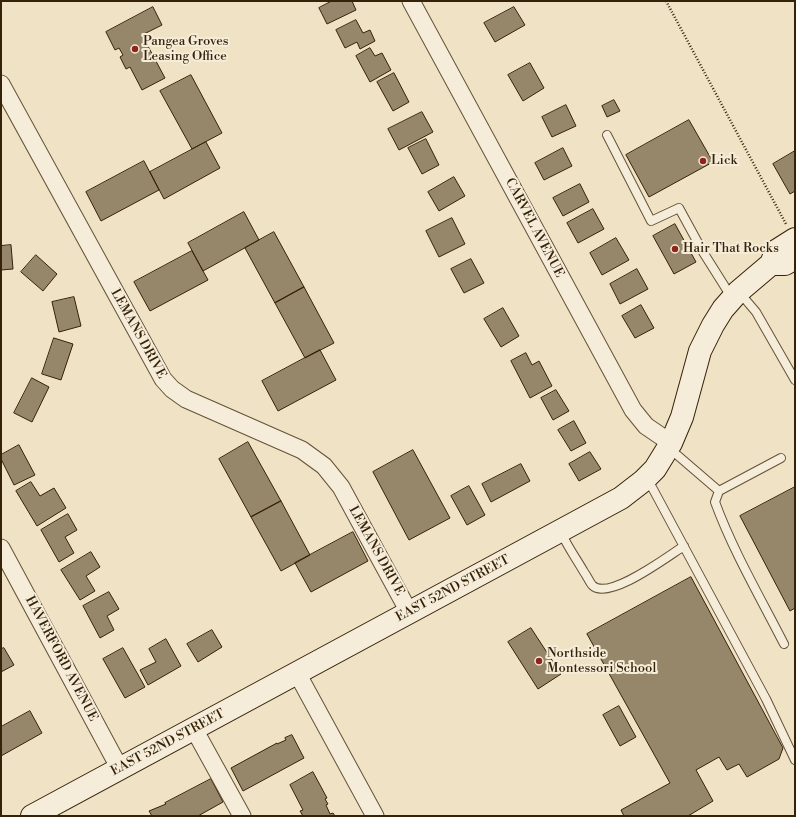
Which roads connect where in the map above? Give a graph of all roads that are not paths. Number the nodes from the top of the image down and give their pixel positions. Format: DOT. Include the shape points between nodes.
graph roads {
  1 [pos="411,1"];
  2 [pos="1,86"];
  3 [pos="607,135"];
  4 [pos="792,235"];
  5 [pos="795,258"];
  6 [pos="771,264"];
  7 [pos="735,295"];
  8 [pos="795,380"];
  9 [pos="670,445"];
  10 [pos="781,458"];
  11 [pos="647,478"];
  12 [pos="719,491"];
  13 [pos="560,531"];
  14 [pos="684,546"];
  15 [pos="1,548"];
  16 [pos="410,612"];
  17 [pos="784,644"];
  18 [pos="297,673"];
  19 [pos="194,730"];
  20 [pos="795,760"];
  21 [pos="120,769"];
  22 [pos="32,816"];
  23 [pos="242,816"];
  24 [pos="375,816"];
  1 -- 9 [label="street, CARVEL AVENUE" via="633,410 646,426"];
  2 -- 16 [label="street, LEMANS DRIVE" via="163,379 186,399 296,447 318,461 341,487"];
  3 -- 7 [label="lane" via="651,221 679,208 703,252"];
  4 -- 6 [label="street, EAST 52ND STREET" via="776,251"];
  5 -- 6 [label="street" via="785,264"];
  6 -- 7 [label="street, EAST 52ND STREET"];
  7 -- 8 [label="lane" via="756,312"];
  7 -- 9 [label="street, EAST 52ND STREET" via="704,340 682,417"];
  9 -- 11 [label="street, EAST 52ND STREET"];
  9 -- 12 [label="lane"];
  10 -- 12 [label="lane"];
  11 -- 13 [label="street, EAST 52ND STREET" via="621,498"];
  11 -- 14 [label="lane"];
  12 -- 17 [label="lane" via="715,502 719,514 737,555"];
  13 -- 14 [label="lane" via="593,586 604,589 645,572"];
  13 -- 16 [label="street, EAST 52ND STREET"];
  14 -- 20 [label="lane" via="766,699"];
  15 -- 21 [label="street, HAVERFORD AVENUE"];
  16 -- 18 [label="street, EAST 52ND STREET"];
  18 -- 19 [label="street, EAST 52ND STREET"];
  18 -- 24 [label="street"];
  19 -- 21 [label="street, EAST 52ND STREET"];
  19 -- 23 [label="street"];
  21 -- 22 [label="street, EAST 52ND STREET"];
}
